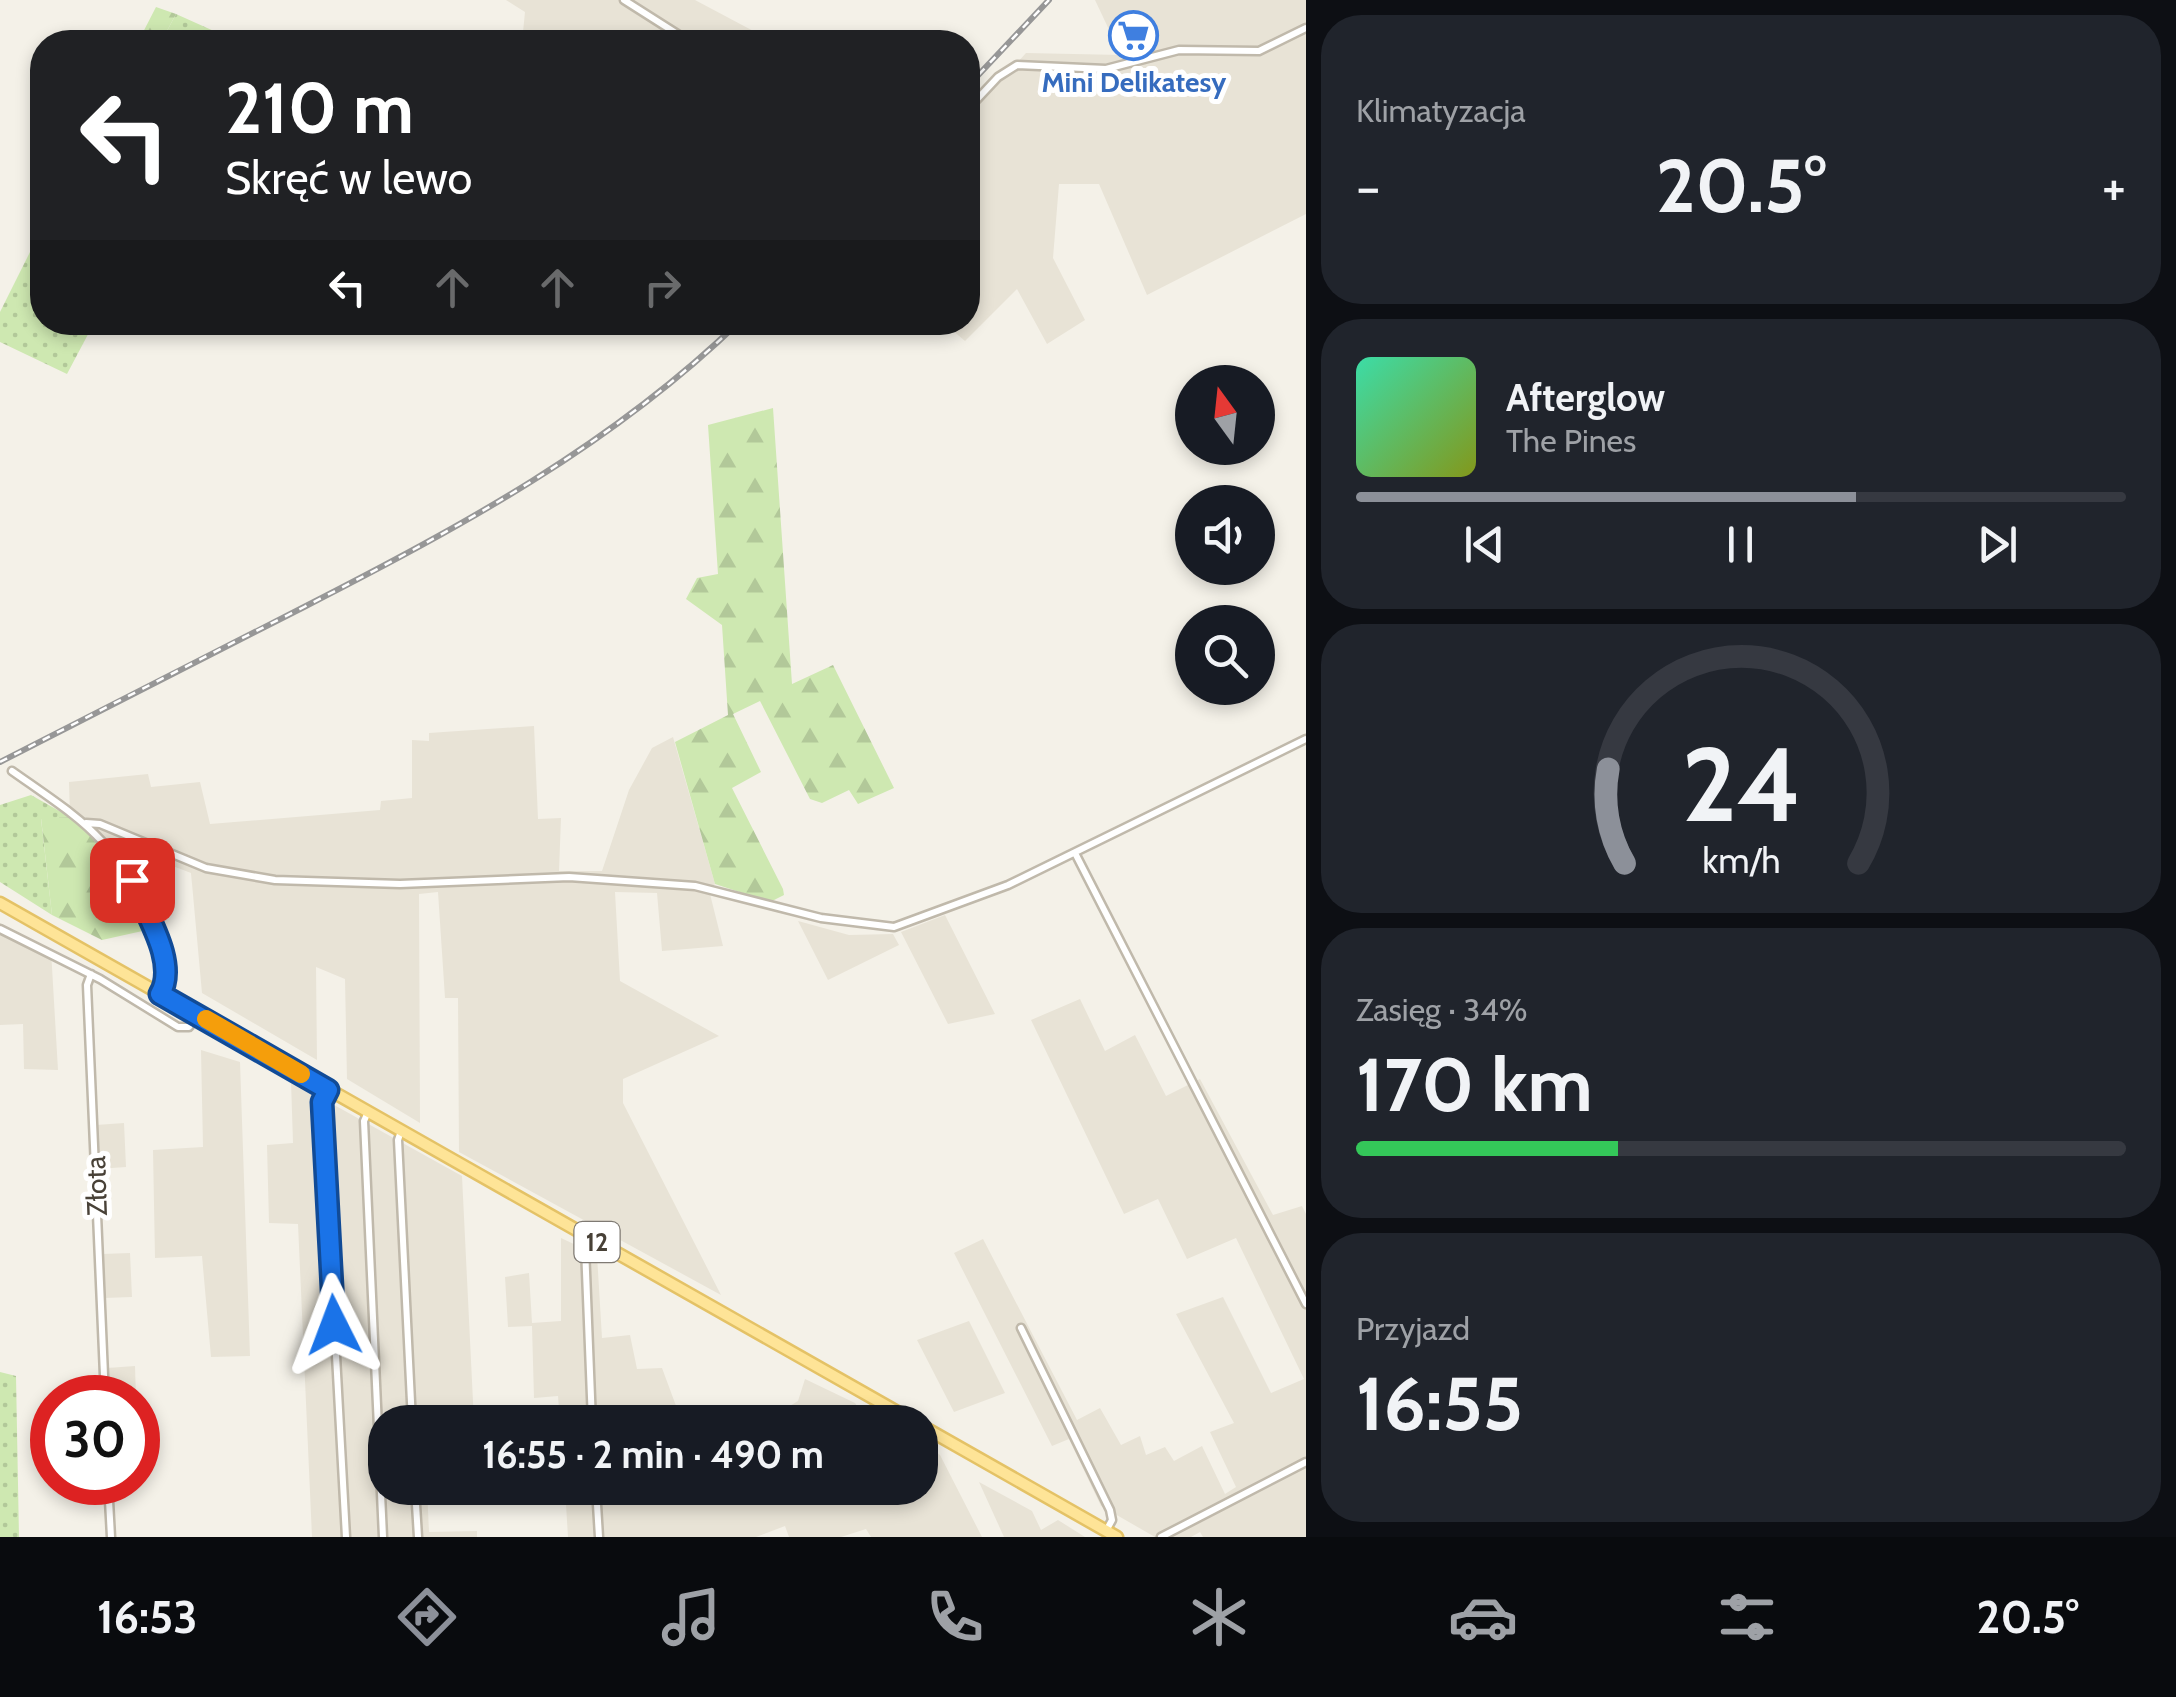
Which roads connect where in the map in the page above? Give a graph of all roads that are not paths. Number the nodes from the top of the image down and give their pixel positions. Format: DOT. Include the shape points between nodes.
graph roads {
  1 [pos="624,0"];
  2 [pos="1306,28"];
  3 [pos="671,30"];
  4 [pos="980,96"];
  5 [pos="1306,740"];
  6 [pos="12,770"];
  7 [pos="86,823"];
  8 [pos="1075,853"];
  9 [pos="0,903"];
  10 [pos="0,930"];
  11 [pos="91,974"];
  12 [pos="160,994"];
  13 [pos="197,1014"];
  14 [pos="328,1090"];
  15 [pos="368,1112"];
  16 [pos="401,1131"];
  17 [pos="589,1238"];
  18 [pos="1306,1304"];
  19 [pos="1021,1328"];
  20 [pos="104,1375"];
  21 [pos="411,1405"];
  22 [pos="591,1405"];
  23 [pos="884,1405"];
  24 [pos="938,1435"];
  25 [pos="1306,1462"];
  26 [pos="109,1505"];
  27 [pos="417,1505"];
  28 [pos="597,1505"];
  29 [pos="1111,1534"];
  30 [pos="111,1537"];
  31 [pos="346,1537"];
  32 [pos="383,1537"];
  33 [pos="418,1537"];
  34 [pos="598,1537"];
  35 [pos="1160,1537"];
  1 -- 3 [label="street"];
  2 -- 4 [label="street" via="1259,51 1179,50 1106,69 1017,65"];
  5 -- 8 [label="street"];
  6 -- 7 [label="street"];
  7 -- 8 [label="street" via="206,868 275,880 400,884 569,876 729,892 822,918 894,927 956,908"];
  7 -- 12 [label="street" via="132,880 166,965"];
  8 -- 18 [label="street"];
  9 -- 12 [label="main road, 12"];
  10 -- 11 [label="street"];
  11 -- 13 [label="street" via="178,1028 189,1027"];
  11 -- 20 [label="street, Złota"];
  12 -- 13 [label="main road, 12"];
  13 -- 14 [label="main road, 12"];
  14 -- 15 [label="main road, 12"];
  14 -- 31 [label="street" via="322,1102"];
  15 -- 16 [label="main road, 12"];
  15 -- 32 [label="street"];
  16 -- 17 [label="main road, 12"];
  16 -- 21 [label="street"];
  17 -- 22 [label="street"];
  17 -- 23 [label="main road, 12"];
  19 -- 29 [label="street" via="1110,1510"];
  24 -- 29 [label="main road, 12"];
  25 -- 35 [label="street"];
  26 -- 30 [label="street"];
  27 -- 33 [label="street"];
  28 -- 34 [label="street"];
}
